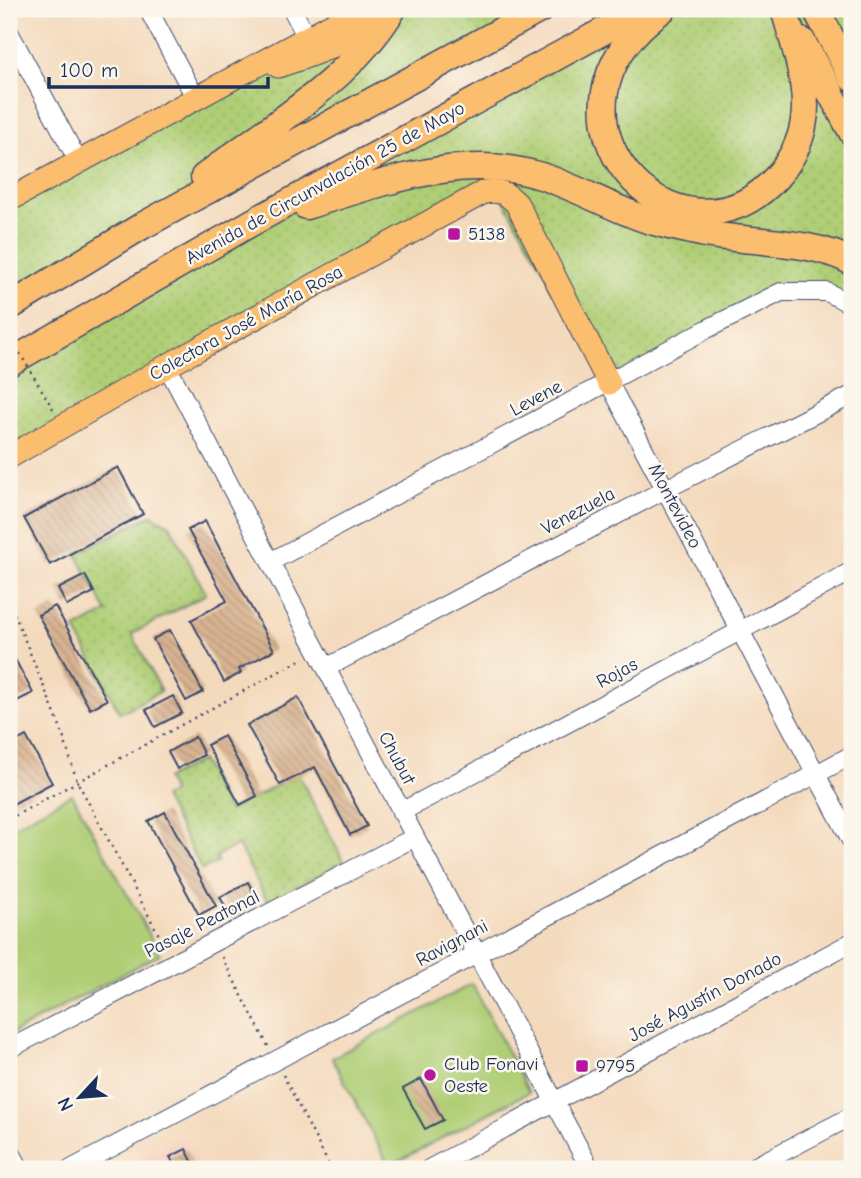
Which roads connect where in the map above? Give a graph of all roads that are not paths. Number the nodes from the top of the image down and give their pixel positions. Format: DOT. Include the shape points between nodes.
graph roads {
  1 [pos="148,9"];
  2 [pos="292,9"];
  3 [pos="360,9"];
  4 [pos="384,9"];
  5 [pos="393,9"];
  6 [pos="541,9"];
  7 [pos="644,9"];
  8 [pos="663,9"];
  9 [pos="785,9"];
  10 [pos="819,9"];
  11 [pos="9,32"];
  12 [pos="307,38"];
  13 [pos="852,42"];
  14 [pos="852,78"];
  15 [pos="216,86"];
  16 [pos="195,97"];
  17 [pos="852,132"];
  18 [pos="78,162"];
  19 [pos="484,191"];
  20 [pos="9,200"];
  21 [pos="251,223"];
  22 [pos="142,226"];
  23 [pos="852,262"];
  24 [pos="852,305"];
  25 [pos="9,307"];
  26 [pos="9,363"];
  27 [pos="167,366"];
  28 [pos="609,383"];
  29 [pos="852,395"];
  30 [pos="9,457"];
  31 [pos="666,489"];
  32 [pos="270,562"];
  33 [pos="852,571"];
  34 [pos="741,631"];
  35 [pos="326,668"];
  36 [pos="852,755"];
  37 [pos="816,774"];
  38 [pos="401,812"];
  39 [pos="415,837"];
  40 [pos="852,842"];
  41 [pos="852,942"];
  42 [pos="477,954"];
  43 [pos="9,1049"];
  44 [pos="554,1102"];
  45 [pos="852,1116"];
  46 [pos="9,1149"];
  47 [pos="19,1169"];
  48 [pos="71,1169"];
  49 [pos="429,1169"];
  50 [pos="590,1169"];
  51 [pos="750,1169"];
  1 -- 16 [label="street"];
  2 -- 12 [label="street"];
  3 -- 12 [label="main road"];
  4 -- 15 [label="main road" via="370,24 337,44"];
  5 -- 22 [label="highway" via="354,61 314,96"];
  6 -- 22 [label="highway"];
  7 -- 21 [label="highway, Avenida de Circunvalación 25 de Mayo"];
  8 -- 9 [label="highway" via="638,30 614,61 603,96 604,124 621,164 643,188 667,204 704,212 730,209 755,197 789,164 800,140 805,108 802,77"];
  9 -- 17 [label="highway"];
  10 -- 13 [label="highway"];
  10 -- 14 [label="highway"];
  11 -- 18 [label="street"];
  12 -- 15 [label="main road"];
  15 -- 16 [label="main road"];
  16 -- 18 [label="main road"];
  18 -- 20 [label="main road"];
  19 -- 27 [label="main road, Colectora José María Rosa"];
  19 -- 28 [label="main road, Montevideo" via="498,190 517,204"];
  21 -- 23 [label="highway" via="431,172 504,169 581,190 666,226 815,250"];
  21 -- 26 [label="highway, Avenida de Circunvalación 25 de Mayo"];
  22 -- 25 [label="highway"];
  24 -- 28 [label="street, Levene" via="827,292 781,292"];
  27 -- 30 [label="main road, Colectora José María Rosa"];
  27 -- 32 [label="street, Chubut"];
  28 -- 31 [label="street, Montevideo"];
  28 -- 32 [label="street, Levene"];
  29 -- 31 [label="street, Venezuela"];
  31 -- 34 [label="street, Montevideo"];
  31 -- 35 [label="street, Venezuela"];
  32 -- 35 [label="street, Chubut"];
  33 -- 34 [label="street, Rojas"];
  34 -- 37 [label="street, Montevideo"];
  34 -- 38 [label="street, Rojas"];
  35 -- 38 [label="street, Chubut"];
  36 -- 37 [label="street, Ravignani"];
  37 -- 40 [label="street, Montevideo"];
  37 -- 42 [label="street, Ravignani"];
  38 -- 39 [label="street, Chubut"];
  39 -- 42 [label="street, Chubut"];
  39 -- 43 [label="street, Pasaje Peatonal"];
  41 -- 44 [label="street, José Agustín Donado"];
  42 -- 44 [label="street, Chubut"];
  42 -- 48 [label="street, Ravignani"];
  44 -- 49 [label="street, José Agustín Donado"];
  44 -- 50 [label="street, Chubut"];
  45 -- 51 [label="street"];
  46 -- 47 [label="street"];
}
